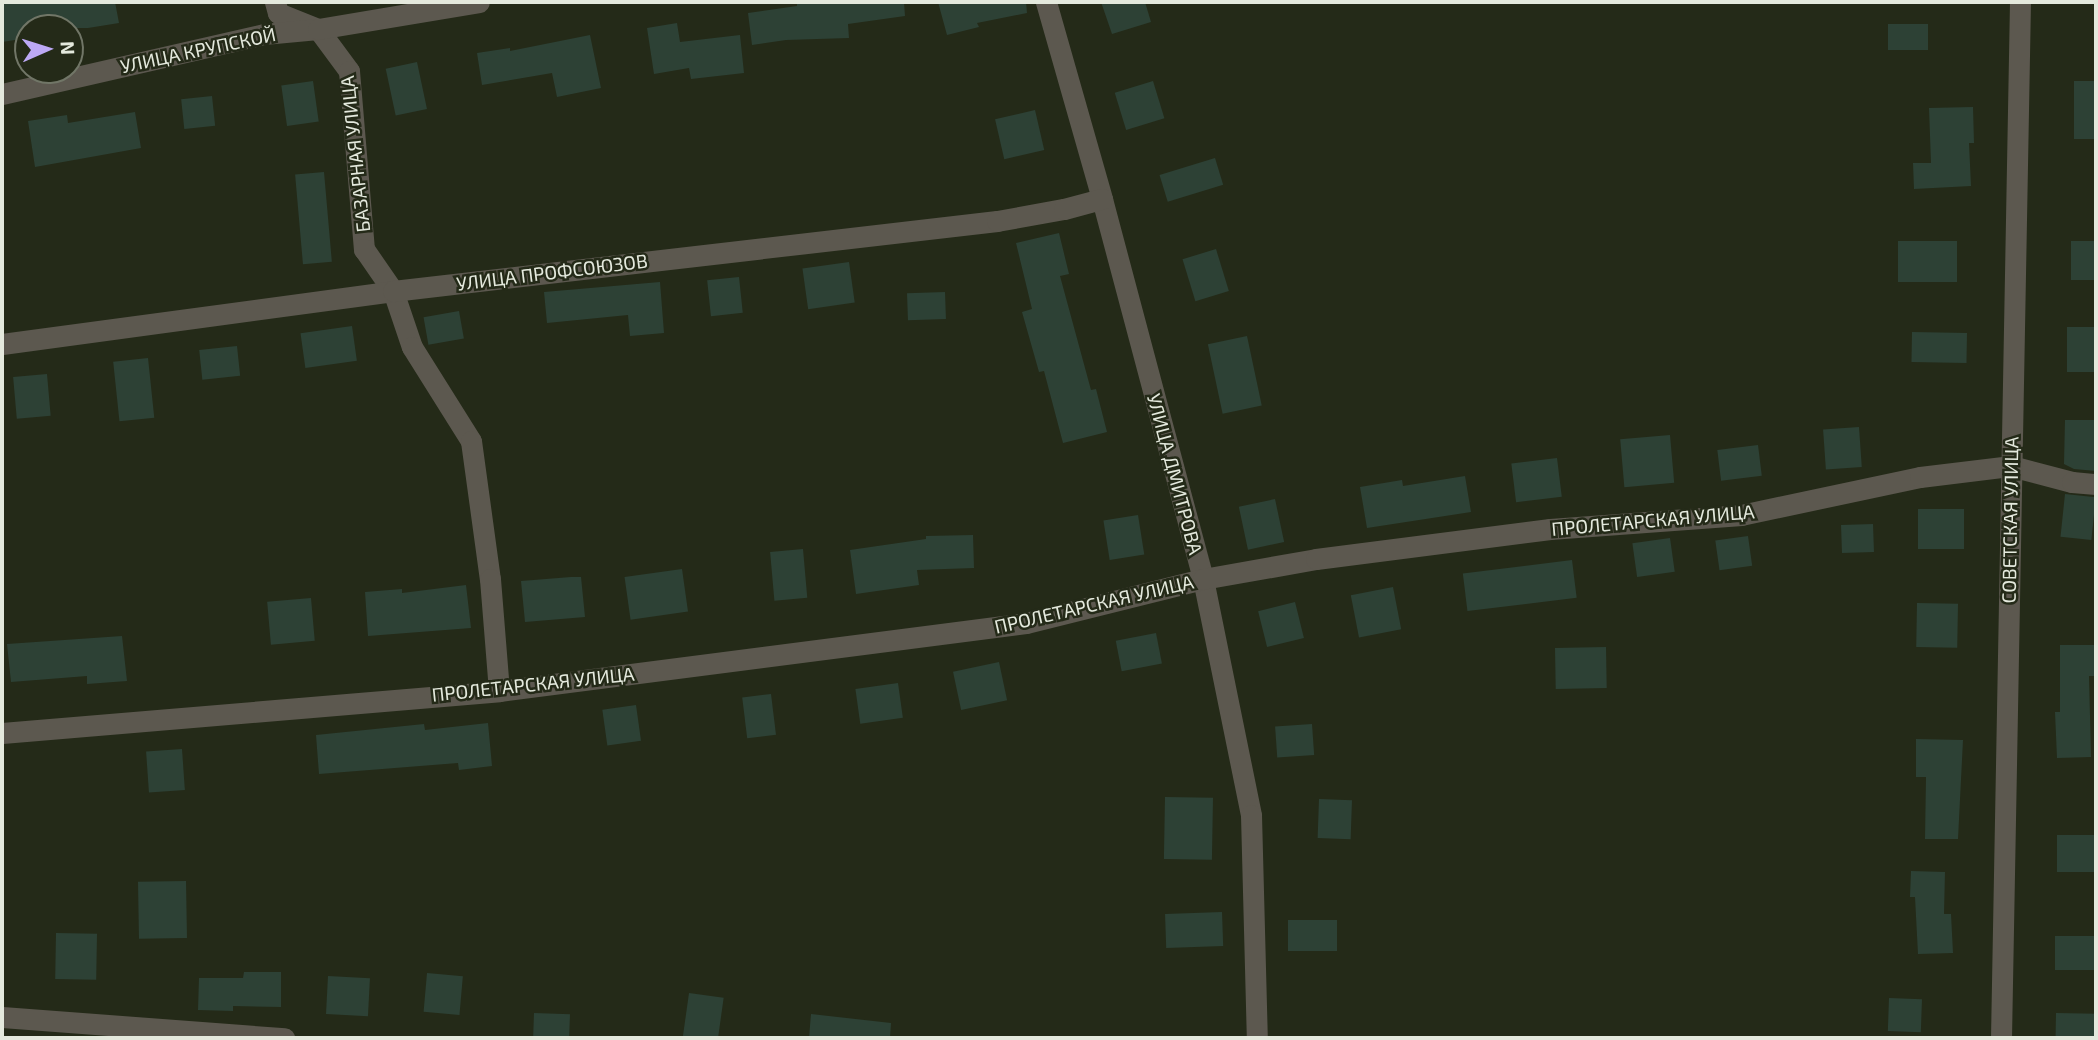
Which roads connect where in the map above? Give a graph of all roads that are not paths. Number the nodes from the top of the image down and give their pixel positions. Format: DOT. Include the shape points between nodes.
graph roads {
  1 [pos="275,2"];
  2 [pos="479,2"];
  3 [pos="1046,2"];
  4 [pos="2020,2"];
  5 [pos="318,29"];
  6 [pos="2,94"];
  7 [pos="1102,199"];
  8 [pos="393,291"];
  9 [pos="2,344"];
  10 [pos="2011,466"];
  11 [pos="2096,484"];
  12 [pos="1203,579"];
  13 [pos="499,691"];
  14 [pos="2,733"];
  15 [pos="2,1017"];
  16 [pos="75,1031"];
  17 [pos="284,1038"];
  18 [pos="1257,1038"];
  19 [pos="2001,1038"];
  1 -- 5 [label="street" via="278,13"];
  2 -- 5 [label="street, УЛИЦА КРУПСКОЙ"];
  3 -- 7 [label="street, УЛИЦА ДМИТРОВА"];
  4 -- 10 [label="street, СОВЕТСКАЯ УЛИЦА"];
  5 -- 6 [label="street, УЛИЦА КРУПСКОЙ" via="264,34"];
  5 -- 8 [label="street, БАЗАРНАЯ УЛИЦА" via="349,71 365,249"];
  7 -- 8 [label="street, УЛИЦА ПРОФСОЮЗОВ" via="998,221"];
  7 -- 12 [label="street, УЛИЦА ДМИТРОВА"];
  8 -- 9 [label="street, УЛИЦА ПРОФСОЮЗОВ"];
  8 -- 13 [label="street, БАЗАРНАЯ УЛИЦА" via="412,347 471,441 490,579"];
  10 -- 11 [label="street, ПРОЛЕТАРСКАЯ УЛИЦА"];
  10 -- 12 [label="street, ПРОЛЕТАРСКАЯ УЛИЦА" via="1920,477 1741,515 1550,529 1315,559"];
  10 -- 19 [label="street, СОВЕТСКАЯ УЛИЦА"];
  12 -- 13 [label="street, ПРОЛЕТАРСКАЯ УЛИЦА" via="1026,623"];
  12 -- 18 [label="street, УЛИЦА ДМИТРОВА" via="1251,816"];
  13 -- 14 [label="street, ПРОЛЕТАРСКАЯ УЛИЦА"];
  15 -- 16 [label="street"];
  16 -- 17 [label="street"];
}
